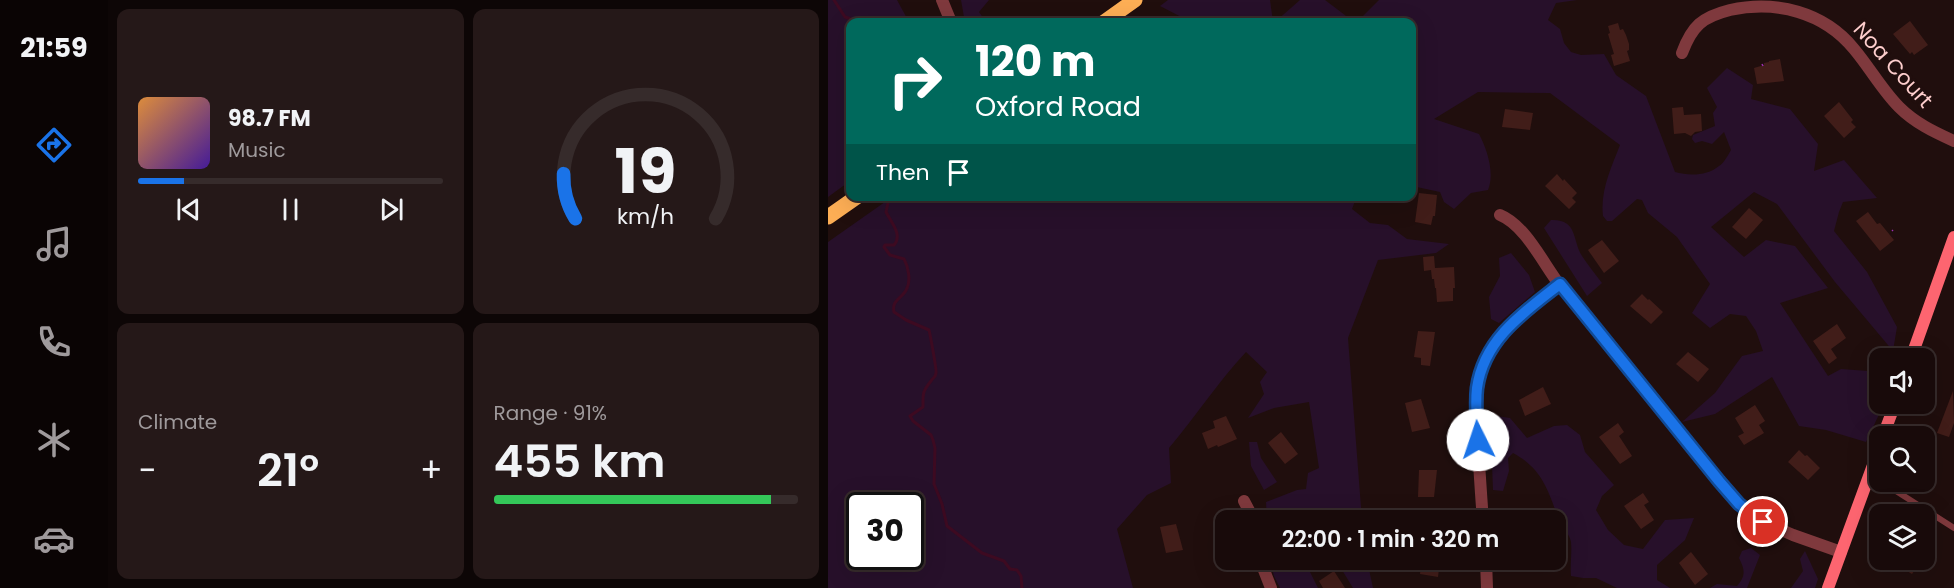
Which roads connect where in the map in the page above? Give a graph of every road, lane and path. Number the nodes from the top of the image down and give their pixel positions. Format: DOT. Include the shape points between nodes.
graph roads {
  1 [pos="942,0"];
  2 [pos="1136,0"];
  3 [pos="949,18"];
  4 [pos="1110,18"];
  5 [pos="1682,53"];
  6 [pos="1954,141"];
  7 [pos="851,201"];
  8 [pos="1500,215"];
  9 [pos="828,217"];
  10 [pos="1954,237"];
  11 [pos="1560,284"];
  12 [pos="1915,348"];
  13 [pos="1870,492"];
  14 [pos="1899,492"];
  15 [pos="1244,501"];
  16 [pos="1249,510"];
  17 [pos="1482,510"];
  18 [pos="1954,528"];
  19 [pos="1841,552"];
  20 [pos="1264,570"];
  21 [pos="1486,570"];
  22 [pos="1271,588"];
  23 [pos="1487,588"];
  24 [pos="1828,588"];
  1 -- 3 [label="street"];
  2 -- 4 [label="main road"];
  5 -- 6 [label="street, Noa Court" via="1694,28 1720,13 1763,5 1801,11 1843,37 1910,117"];
  7 -- 9 [label="main road"];
  8 -- 11 [label="street" via="1522,232"];
  10 -- 12 [label="street"];
  11 -- 17 [label="street" via="1512,322 1481,371 1476,410"];
  11 -- 19 [label="street" via="1739,504 1769,525"];
  13 -- 19 [label="street"];
  14 -- 18 [label="lane"];
  15 -- 16 [label="street"];
  19 -- 24 [label="street"];
  20 -- 22 [label="street"];
  21 -- 23 [label="street"];
}
